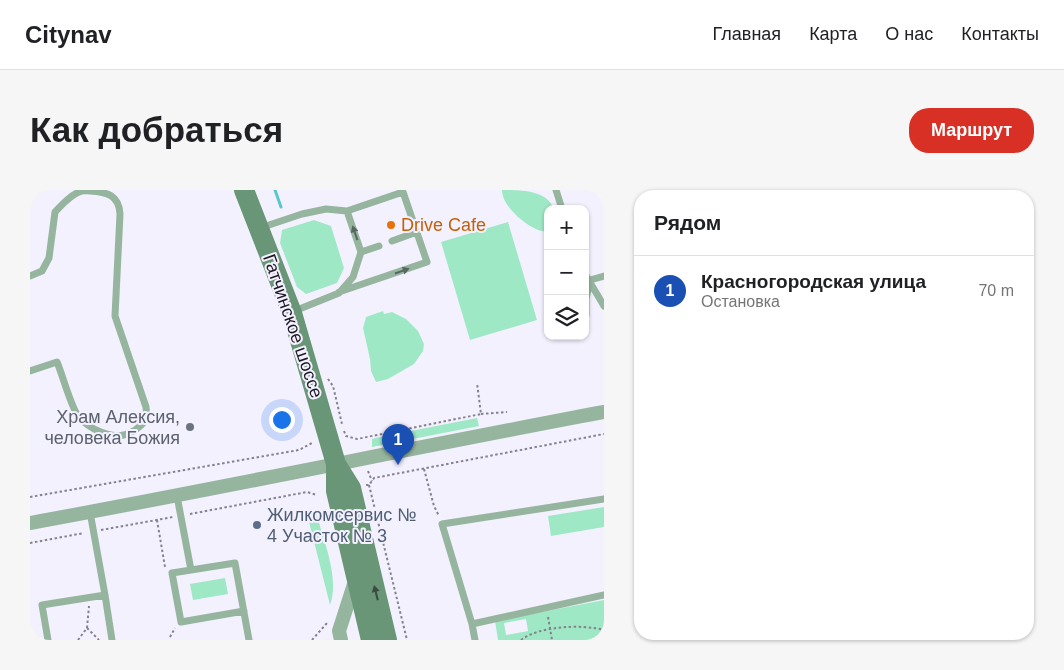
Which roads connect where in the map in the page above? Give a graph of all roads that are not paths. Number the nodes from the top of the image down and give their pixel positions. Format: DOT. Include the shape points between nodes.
graph roads {
  1 [pos="244,190"];
  2 [pos="556,190"];
  3 [pos="561,205"];
  4 [pos="347,211"];
  5 [pos="259,229"];
  6 [pos="417,232"];
  7 [pos="392,241"];
  8 [pos="379,246"];
  9 [pos="361,252"];
  10 [pos="30,276"];
  11 [pos="604,276"];
  12 [pos="589,277"];
  13 [pos="589,279"];
  14 [pos="339,293"];
  15 [pos="604,306"];
  16 [pos="292,312"];
  17 [pos="30,371"];
  18 [pos="604,412"];
  19 [pos="336,464"];
  20 [pos="177,496"];
  21 [pos="604,499"];
  22 [pos="90,512"];
  23 [pos="30,523"];
  24 [pos="191,570"];
  25 [pos="356,577"];
  26 [pos="105,594"];
  27 [pos="604,596"];
  28 [pos="244,611"];
  29 [pos="472,624"];
  30 [pos="48,640"];
  31 [pos="112,640"];
  32 [pos="249,640"];
  33 [pos="341,640"];
  34 [pos="371,640"];
  35 [pos="387,640"];
  36 [pos="475,640"];
  1 -- 5 [label="main road, Гатчинское шоссе"];
  2 -- 3 [label="lane"];
  4 -- 5 [label="lane" via="326,209"];
  4 -- 6 [label="lane" via="403,192"];
  9 -- 4 [label="lane, one-way"];
  5 -- 16 [label="main road, Гатчинское шоссе"];
  6 -- 7 [label="lane"];
  14 -- 6 [label="lane, one-way" via="428,262"];
  8 -- 9 [label="lane"];
  9 -- 14 [label="lane" via="353,276"];
  10 -- 17 [label="lane" via="42,271 50,258 54,212 81,191 102,192 113,197 120,206 115,316 146,407 147,419 139,428 122,436 109,436 86,425 78,415 57,362"];
  11 -- 12 [label="lane"];
  13 -- 15 [label="lane"];
  14 -- 16 [label="lane"];
  16 -- 19 [label="main road, Гатчинское шоссе"];
  18 -- 19 [label="street"];
  19 -- 20 [label="street"];
  19 -- 25 [label="main road, Гатчинское шоссе" via="336,491"];
  35 -- 19 [label="main road, Гатчинское шоссе, one-way" via="351,488"];
  20 -- 22 [label="street"];
  20 -- 24 [label="lane"];
  21 -- 29 [label="lane" via="442,524"];
  22 -- 23 [label="street"];
  22 -- 26 [label="lane"];
  24 -- 28 [label="lane" via="235,563"];
  24 -- 28 [label="lane" via="172,573 181,622"];
  25 -- 33 [label="street" via="339,631"];
  25 -- 34 [label="main road, Гатчинское шоссе"];
  26 -- 30 [label="lane" via="42,606"];
  26 -- 31 [label="lane"];
  27 -- 29 [label="lane"];
  28 -- 32 [label="lane"];
  29 -- 36 [label="lane"];
}
